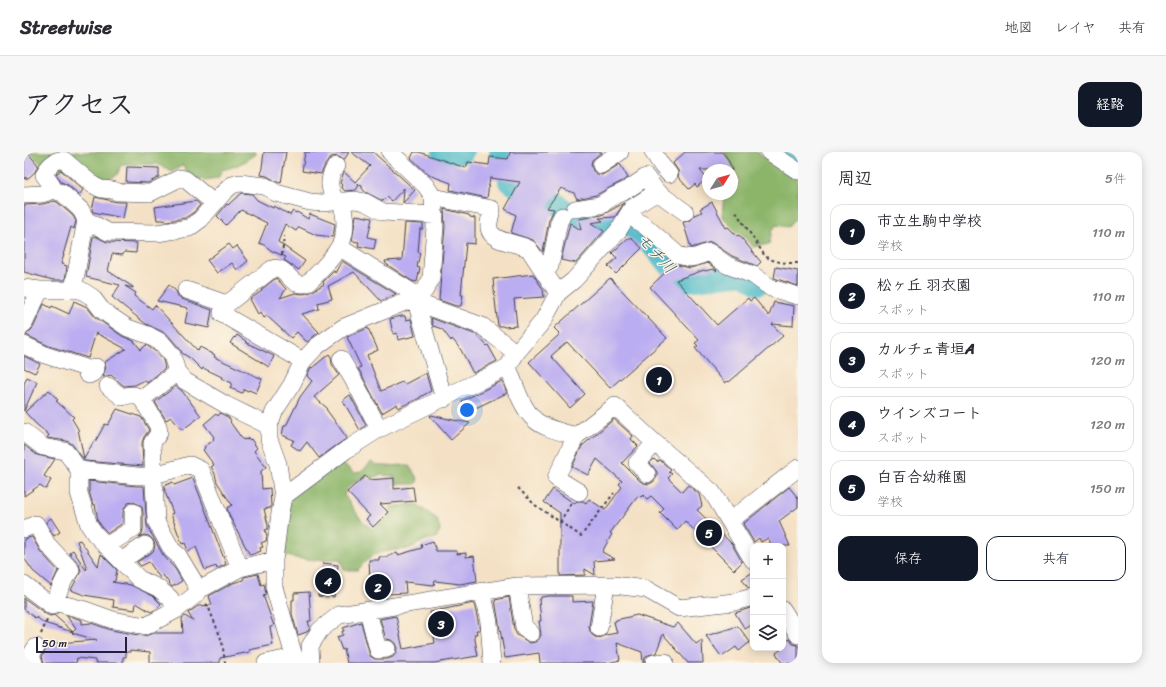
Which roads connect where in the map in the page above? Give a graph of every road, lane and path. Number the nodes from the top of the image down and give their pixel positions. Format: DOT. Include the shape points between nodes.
graph roads {
  1 [pos="390,152"];
  2 [pos="620,152"];
  3 [pos="653,152"];
  4 [pos="769,152"];
  5 [pos="601,165"];
  6 [pos="336,166"];
  7 [pos="798,171"];
  8 [pos="669,174"];
  9 [pos="54,190"];
  10 [pos="657,192"];
  11 [pos="24,195"];
  12 [pos="433,197"];
  13 [pos="338,201"];
  14 [pos="214,203"];
  15 [pos="685,212"];
  16 [pos="736,212"];
  17 [pos="435,215"];
  18 [pos="86,220"];
  19 [pos="624,222"];
  20 [pos="284,236"];
  21 [pos="339,247"];
  22 [pos="798,263"];
  23 [pos="281,269"];
  24 [pos="544,273"];
  25 [pos="32,289"];
  26 [pos="74,290"];
  27 [pos="186,290"];
  28 [pos="558,293"];
  29 [pos="798,296"];
  30 [pos="416,297"];
  31 [pos="227,304"];
  32 [pos="24,324"];
  33 [pos="24,345"];
  34 [pos="341,359"];
  35 [pos="512,360"];
  36 [pos="303,361"];
  37 [pos="96,367"];
  38 [pos="177,372"];
  39 [pos="108,386"];
  40 [pos="142,399"];
  41 [pos="444,399"];
  42 [pos="269,426"];
  43 [pos="379,429"];
  44 [pos="24,432"];
  45 [pos="576,436"];
  46 [pos="655,443"];
  47 [pos="798,468"];
  48 [pos="78,470"];
  49 [pos="648,474"];
  50 [pos="154,475"];
  51 [pos="518,488"];
  52 [pos="579,492"];
  53 [pos="614,493"];
  54 [pos="283,497"];
  55 [pos="133,512"];
  56 [pos="730,521"];
  57 [pos="560,522"];
  58 [pos="24,529"];
  59 [pos="145,545"];
  60 [pos="106,546"];
  61 [pos="750,555"];
  62 [pos="274,560"];
  63 [pos="121,561"];
  64 [pos="240,568"];
  65 [pos="606,585"];
  66 [pos="24,586"];
  67 [pos="517,586"];
  68 [pos="482,591"];
  69 [pos="196,593"];
  70 [pos="750,598"];
  71 [pos="53,604"];
  72 [pos="176,610"];
  73 [pos="368,611"];
  74 [pos="786,615"];
  75 [pos="599,628"];
  76 [pos="531,633"];
  77 [pos="798,635"];
  78 [pos="386,649"];
  79 [pos="35,655"];
  80 [pos="295,660"];
  81 [pos="225,663"];
  82 [pos="266,663"];
  83 [pos="311,663"];
  84 [pos="492,663"];
  85 [pos="654,663"];
  86 [pos="665,663"];
  1 -- 12 [label="street" via="426,186"];
  2 -- 5 [label="street"];
  3 -- 8 [label="street"];
  4 -- 7 [label="street"];
  6 -- 13 [label="street" via="331,174 330,189"];
  9 -- 11 [label="street"];
  9 -- 14 [label="street" via="44,172 60,159 93,185 101,188 125,193 150,193 180,178 185,179"];
  9 -- 18 [label="street" via="72,201"];
  10 -- 15 [label="street"];
  10 -- 19 [label="street" via="632,208"];
  10 -- 24 [label="street" via="646,177 600,205 568,213 559,222 550,266"];
  12 -- 17 [label="street"];
  12 -- 24 [label="street" via="492,209 489,228 492,234 499,240 524,245"];
  13 -- 14 [label="street" via="310,202 276,193 265,186 240,183 232,186"];
  13 -- 17 [label="street" via="365,202 382,212"];
  13 -- 21 [label="street" via="346,220 345,233"];
  14 -- 18 [label="street" via="201,219 189,228 174,231 108,232"];
  16 -- 22 [label="path" via="765,256 779,262"];
  17 -- 30 [label="street" via="431,279 425,290"];
  18 -- 26 [label="street"];
  19 -- 28 [label="street" via="574,280"];
  19 -- 29 [label="street" via="645,226 678,255 696,257 709,252 727,265 753,275 771,288"];
  20 -- 23 [label="path"];
  21 -- 23 [label="street" via="316,276 302,284 296,283"];
  21 -- 30 [label="street"];
  23 -- 31 [label="street" via="272,269"];
  24 -- 28 [label="street"];
  25 -- 26 [label="street"];
  25 -- 32 [label="street"];
  26 -- 38 [label="street" via="81,290 92,297 101,309 128,328 162,343 172,355"];
  27 -- 31 [label="street"];
  28 -- 35 [label="street" via="543,321"];
  30 -- 35 [label="street" via="424,305 482,326"];
  30 -- 36 [label="street" via="344,327 316,347"];
  30 -- 41 [label="street"];
  31 -- 36 [label="street" via="222,314"];
  33 -- 37 [label="street" via="45,355 89,369 89,375"];
  34 -- 43 [label="street"];
  35 -- 41 [label="street"];
  35 -- 45 [label="street" via="525,407 536,421"];
  36 -- 42 [label="street" via="274,412"];
  38 -- 40 [label="street"];
  38 -- 42 [label="street" via="185,381 220,402"];
  39 -- 40 [label="street" via="122,397 136,395"];
  40 -- 50 [label="street" via="158,426 159,433 152,443"];
  41 -- 43 [label="street"];
  42 -- 54 [label="street" via="269,439 278,464"];
  43 -- 54 [label="street"];
  44 -- 48 [label="street" via="43,447 65,451"];
  45 -- 46 [label="street" via="615,406"];
  45 -- 52 [label="street" via="556,478"];
  46 -- 49 [label="street" via="637,463"];
  46 -- 56 [label="street" via="712,492"];
  47 -- 56 [label="street"];
  48 -- 50 [label="street" via="137,476"];
  48 -- 60 [label="street" via="79,493 89,525"];
  50 -- 64 [label="street" via="190,465 201,470"];
  50 -- 69 [label="street" via="156,521 172,550 178,554"];
  51 -- 57 [label="path" via="535,506"];
  52 -- 57 [label="path"];
  53 -- 57 [label="path" via="581,536"];
  54 -- 62 [label="street"];
  55 -- 60 [label="street" via="133,529"];
  56 -- 61 [label="street"];
  58 -- 71 [label="street" via="36,524 47,544 72,570 65,578"];
  59 -- 63 [label="street"];
  60 -- 63 [label="street"];
  62 -- 64 [label="street"];
  62 -- 80 [label="street" via="274,587"];
  63 -- 72 [label="street" via="139,579 158,588 170,598"];
  64 -- 69 [label="street"];
  65 -- 67 [label="street"];
  65 -- 70 [label="street" via="646,589 680,608"];
  65 -- 75 [label="street"];
  66 -- 71 [label="street"];
  67 -- 68 [label="street"];
  67 -- 76 [label="street" via="524,627"];
  68 -- 73 [label="street"];
  68 -- 84 [label="street" via="489,622"];
  69 -- 72 [label="street"];
  69 -- 81 [label="path" via="208,606 222,641"];
  71 -- 72 [label="street" via="146,626"];
  71 -- 79 [label="path"];
  73 -- 78 [label="street" via="378,650"];
  73 -- 83 [label="street" via="339,615 320,630 310,646"];
  74 -- 77 [label="street"];
  80 -- 82 [label="street"];
  85 -- 86 [label="street"];
}
